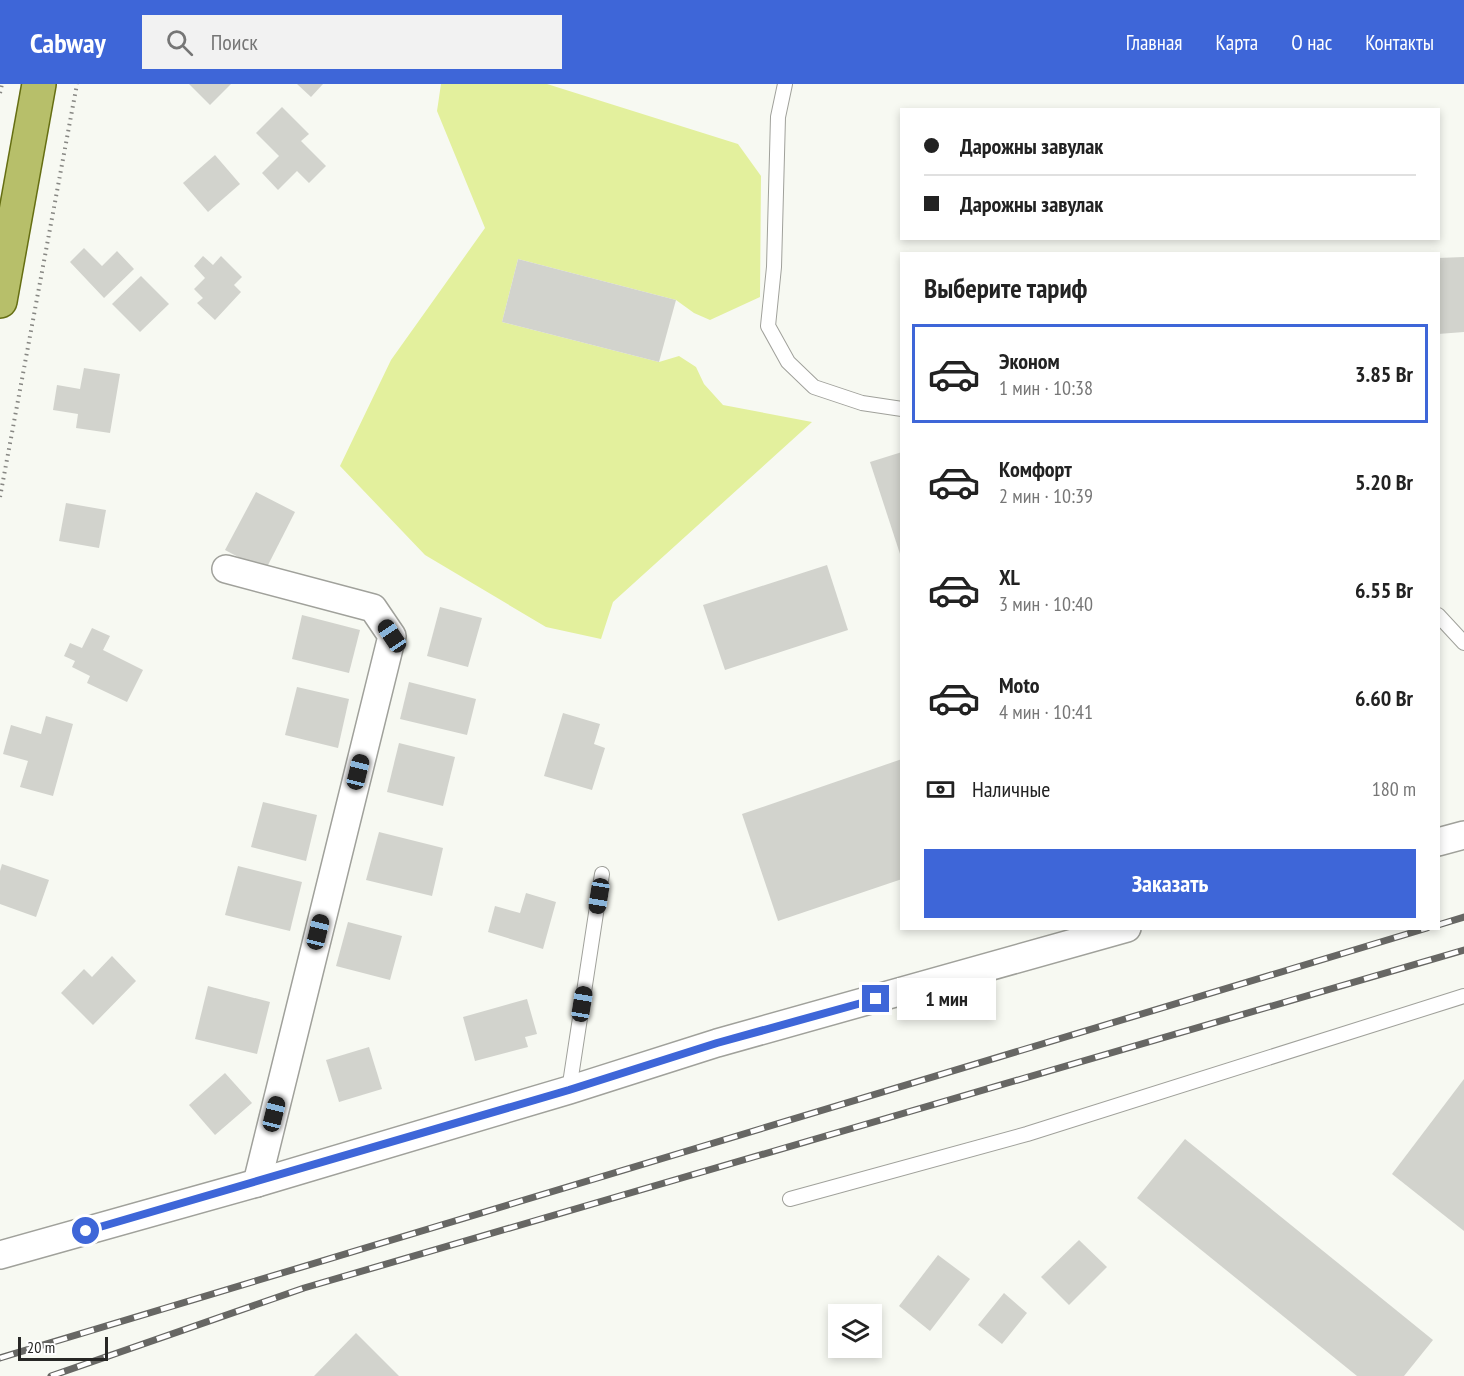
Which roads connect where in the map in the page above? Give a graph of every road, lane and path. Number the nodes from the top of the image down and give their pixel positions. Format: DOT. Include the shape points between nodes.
graph roads {
  1 [pos="2,84"];
  2 [pos="39,84"];
  3 [pos="77,84"];
  4 [pos="785,84"];
  5 [pos="0,93"];
  6 [pos="0,301"];
  7 [pos="900,409"];
  8 [pos="0,497"];
  9 [pos="226,569"];
  10 [pos="1440,617"];
  11 [pos="1464,643"];
  12 [pos="1464,835"];
  13 [pos="1440,841"];
  14 [pos="603,874"];
  15 [pos="1120,930"];
  16 [pos="1464,996"];
  17 [pos="569,1090"];
  18 [pos="257,1183"];
  19 [pos="790,1199"];
  20 [pos="0,1255"];
  1 -- 5 [label="path"];
  2 -- 6 [label="main road"];
  3 -- 8 [label="path"];
  4 -- 7 [label="lane" via="778,117 774,267 768,326 788,362 814,387 862,404"];
  9 -- 18 [label="street" via="373,609 392,636"];
  10 -- 11 [label="lane"];
  12 -- 13 [label="street"];
  14 -- 17 [label="lane"];
  15 -- 17 [label="street" via="717,1043"];
  16 -- 19 [label="lane" via="1028,1134"];
  17 -- 18 [label="street"];
  18 -- 20 [label="street"];
}
